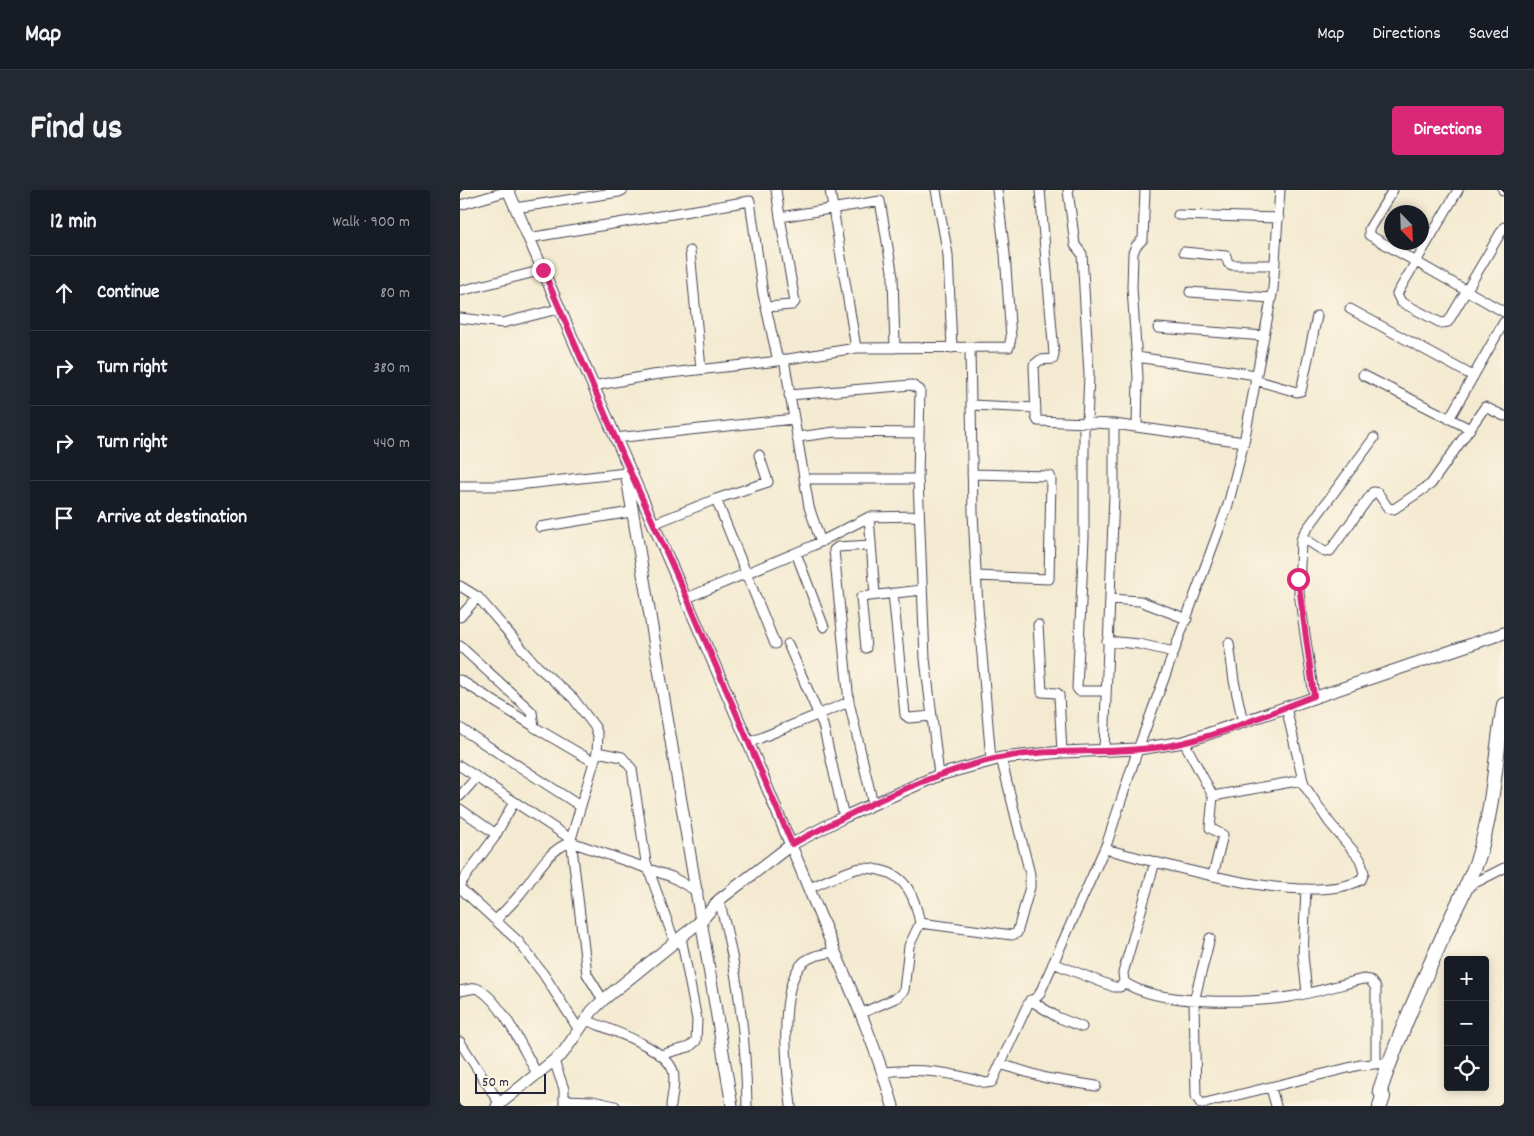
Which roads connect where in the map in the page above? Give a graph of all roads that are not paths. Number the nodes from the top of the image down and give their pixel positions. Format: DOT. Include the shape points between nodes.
graph roads {
  1 [pos="623,190"];
  2 [pos="776,190"];
  3 [pos="830,190"];
  4 [pos="878,190"];
  5 [pos="936,190"];
  6 [pos="997,190"];
  7 [pos="1040,190"];
  8 [pos="1068,190"];
  9 [pos="1145,190"];
  10 [pos="1280,190"];
  11 [pos="1393,190"];
  12 [pos="1458,190"];
  13 [pos="508,191"];
  14 [pos="581,194"];
  15 [pos="880,200"];
  16 [pos="460,205"];
  17 [pos="515,208"];
  18 [pos="833,209"];
  19 [pos="1178,215"];
  20 [pos="780,217"];
  21 [pos="1279,218"];
  22 [pos="1504,227"];
  23 [pos="528,238"];
  24 [pos="690,251"];
  25 [pos="1184,252"];
  26 [pos="1416,262"];
  27 [pos="1275,265"];
  28 [pos="543,270"];
  29 [pos="1467,290"];
  30 [pos="460,291"];
  31 [pos="1190,292"];
  32 [pos="1271,298"];
  33 [pos="766,307"];
  34 [pos="558,309"];
  35 [pos="1350,309"];
  36 [pos="1504,312"];
  37 [pos="1317,316"];
  38 [pos="460,318"];
  39 [pos="1504,322"];
  40 [pos="1158,328"];
  41 [pos="1264,336"];
  42 [pos="856,348"];
  43 [pos="895,348"];
  44 [pos="952,348"];
  45 [pos="970,348"];
  46 [pos="1138,357"];
  47 [pos="781,360"];
  48 [pos="701,369"];
  49 [pos="1363,375"];
  50 [pos="1472,376"];
  51 [pos="1256,378"];
  52 [pos="593,386"];
  53 [pos="789,395"];
  54 [pos="971,406"];
  55 [pos="1036,408"];
  56 [pos="1504,416"];
  57 [pos="794,419"];
  58 [pos="1449,419"];
  59 [pos="1086,422"];
  60 [pos="1114,424"];
  61 [pos="1137,427"];
  62 [pos="1470,429"];
  63 [pos="919,433"];
  64 [pos="616,438"];
  65 [pos="798,438"];
  66 [pos="1374,438"];
  67 [pos="1244,442"];
  68 [pos="759,455"];
  69 [pos="624,458"];
  70 [pos="626,473"];
  71 [pos="972,474"];
  72 [pos="804,479"];
  73 [pos="918,479"];
  74 [pos="460,486"];
  75 [pos="716,499"];
  76 [pos="631,512"];
  77 [pos="918,516"];
  78 [pos="869,517"];
  79 [pos="653,524"];
  80 [pos="540,527"];
  81 [pos="1302,537"];
  82 [pos="821,542"];
  83 [pos="871,545"];
  84 [pos="796,553"];
  85 [pos="747,572"];
  86 [pos="976,576"];
  87 [pos="460,586"];
  88 [pos="922,590"];
  89 [pos="893,593"];
  90 [pos="875,595"];
  91 [pos="478,597"];
  92 [pos="687,598"];
  93 [pos="1110,599"];
  94 [pos="460,617"];
  95 [pos="1187,619"];
  96 [pos="1038,626"];
  97 [pos="824,627"];
  98 [pos="1504,633"];
  99 [pos="1107,641"];
  100 [pos="775,644"];
  101 [pos="788,644"];
  102 [pos="1229,644"];
  103 [pos="460,646"];
  104 [pos="866,648"];
  105 [pos="1174,652"];
  106 [pos="460,680"];
  107 [pos="1106,691"];
  108 [pos="1314,696"];
  109 [pos="849,702"];
  110 [pos="1504,705"];
  111 [pos="1286,706"];
  112 [pos="819,714"];
  113 [pos="932,716"];
  114 [pos="1243,722"];
  115 [pos="532,725"];
  116 [pos="460,728"];
  117 [pos="1184,742"];
  118 [pos="748,743"];
  119 [pos="1104,749"];
  120 [pos="1138,749"];
  121 [pos="597,752"];
  122 [pos="1062,752"];
  123 [pos="996,759"];
  124 [pos="594,762"];
  125 [pos="460,766"];
  126 [pos="1504,766"];
  127 [pos="939,774"];
  128 [pos="477,777"];
  129 [pos="1303,780"];
  130 [pos="460,796"];
  131 [pos="1213,796"];
  132 [pos="514,802"];
  133 [pos="873,804"];
  134 [pos="580,806"];
  135 [pos="460,810"];
  136 [pos="844,817"];
  137 [pos="496,834"];
  138 [pos="571,841"];
  139 [pos="792,844"];
  140 [pos="1105,849"];
  141 [pos="1155,862"];
  142 [pos="1504,868"];
  143 [pos="648,870"];
  144 [pos="1213,875"];
  145 [pos="460,884"];
  146 [pos="1472,885"];
  147 [pos="460,888"];
  148 [pos="809,888"];
  149 [pos="1306,889"];
  150 [pos="698,892"];
  151 [pos="718,900"];
  152 [pos="496,920"];
  153 [pos="702,920"];
  154 [pos="920,923"];
  155 [pos="1210,938"];
  156 [pos="678,940"];
  157 [pos="835,952"];
  158 [pos="1053,963"];
  159 [pos="1124,982"];
  160 [pos="460,991"];
  161 [pos="1307,992"];
  162 [pos="603,1000"];
  163 [pos="1030,1000"];
  164 [pos="1194,1000"];
  165 [pos="862,1013"];
  166 [pos="582,1025"];
  167 [pos="1082,1027"];
  168 [pos="460,1042"];
  169 [pos="660,1055"];
  170 [pos="554,1061"];
  171 [pos="1382,1063"];
  172 [pos="1000,1064"];
  173 [pos="884,1072"];
  174 [pos="538,1075"];
  175 [pos="1096,1086"];
  176 [pos="1271,1088"];
  177 [pos="564,1103"];
  178 [pos="1382,1103"];
  179 [pos="499,1105"];
  180 [pos="1200,1105"];
  181 [pos="615,1106"];
  182 [pos="671,1106"];
  183 [pos="732,1106"];
  184 [pos="746,1106"];
  185 [pos="791,1106"];
  186 [pos="893,1106"];
  187 [pos="1276,1106"];
  1 -- 14 [label="street"];
  2 -- 20 [label="street"];
  3 -- 18 [label="street"];
  4 -- 15 [label="street"];
  5 -- 44 [label="street" via="948,255"];
  6 -- 45 [label="street" via="1011,344 1005,348"];
  7 -- 55 [label="street" via="1054,354 1053,359 1040,360 1034,365"];
  8 -- 59 [label="street" via="1075,246 1082,254 1089,374"];
  9 -- 46 [label="street" via="1143,239 1133,254 1132,288"];
  10 -- 21 [label="street"];
  11 -- 26 [label="street" via="1368,233"];
  12 -- 26 [label="street"];
  13 -- 16 [label="street"];
  13 -- 17 [label="street"];
  14 -- 17 [label="street"];
  15 -- 18 [label="street"];
  15 -- 43 [label="street" via="893,276"];
  17 -- 23 [label="street"];
  18 -- 20 [label="street"];
  18 -- 42 [label="street"];
  19 -- 21 [label="street"];
  20 -- 33 [label="street" via="795,302"];
  21 -- 27 [label="street"];
  22 -- 29 [label="street"];
  23 -- 28 [label="street"];
  23 -- 33 [label="street" via="750,201"];
  24 -- 48 [label="street"];
  25 -- 27 [label="street" via="1226,256 1232,265"];
  26 -- 29 [label="street"];
  26 -- 29 [label="street" via="1397,294 1401,302 1445,324"];
  27 -- 32 [label="street"];
  28 -- 30 [label="street"];
  28 -- 34 [label="street"];
  29 -- 36 [label="street"];
  31 -- 32 [label="street"];
  32 -- 41 [label="street"];
  33 -- 47 [label="street"];
  34 -- 38 [label="street" via="503,323"];
  34 -- 52 [label="street"];
  35 -- 50 [label="street"];
  37 -- 51 [label="street" via="1301,391"];
  39 -- 50 [label="street"];
  40 -- 41 [label="street"];
  41 -- 51 [label="street"];
  42 -- 43 [label="street"];
  42 -- 47 [label="street"];
  43 -- 44 [label="street"];
  44 -- 45 [label="street"];
  45 -- 54 [label="street"];
  46 -- 51 [label="street"];
  46 -- 61 [label="street"];
  47 -- 48 [label="street"];
  47 -- 53 [label="street"];
  48 -- 52 [label="street"];
  49 -- 58 [label="street"];
  50 -- 58 [label="street"];
  51 -- 67 [label="street"];
  52 -- 64 [label="street"];
  53 -- 57 [label="street"];
  53 -- 63 [label="street" via="918,387 921,395"];
  54 -- 55 [label="street"];
  54 -- 71 [label="street"];
  55 -- 59 [label="street" via="1038,421"];
  56 -- 62 [label="street" via="1485,407"];
  57 -- 64 [label="street"];
  57 -- 65 [label="street"];
  58 -- 62 [label="street"];
  59 -- 60 [label="street"];
  59 -- 107 [label="street" via="1077,688 1079,691"];
  60 -- 61 [label="street"];
  60 -- 93 [label="street"];
  61 -- 67 [label="street"];
  62 -- 81 [label="street" via="1431,484 1405,502 1390,510 1378,493 1373,492 1330,551 1325,552"];
  63 -- 65 [label="street" via="835,432"];
  63 -- 73 [label="street"];
  64 -- 69 [label="street"];
  65 -- 72 [label="street"];
  66 -- 81 [label="street"];
  67 -- 95 [label="street" via="1228,505"];
  68 -- 75 [label="street" via="768,482"];
  69 -- 70 [label="street"];
  69 -- 79 [label="street"];
  70 -- 74 [label="street" via="508,486"];
  70 -- 76 [label="street"];
  71 -- 86 [label="street"];
  71 -- 86 [label="street" via="1050,476 1052,479 1049,579"];
  72 -- 73 [label="street"];
  72 -- 82 [label="street"];
  73 -- 77 [label="street"];
  75 -- 79 [label="street"];
  75 -- 85 [label="street"];
  76 -- 80 [label="street"];
  76 -- 150 [label="street"];
  77 -- 78 [label="street"];
  77 -- 88 [label="street"];
  78 -- 82 [label="street"];
  78 -- 83 [label="street"];
  79 -- 92 [label="street"];
  81 -- 108 [label="street" via="1299,593"];
  82 -- 84 [label="street"];
  83 -- 90 [label="street"];
  83 -- 109 [label="street" via="834,550"];
  84 -- 85 [label="street"];
  84 -- 97 [label="street"];
  85 -- 92 [label="street"];
  85 -- 100 [label="street"];
  86 -- 123 [label="street"];
  87 -- 91 [label="street"];
  88 -- 89 [label="street"];
  88 -- 113 [label="street"];
  89 -- 90 [label="street"];
  89 -- 113 [label="street" via="905,715 908,718"];
  90 -- 104 [label="street" via="860,598"];
  91 -- 94 [label="street"];
  91 -- 121 [label="street" via="520,647 588,716 598,735"];
  92 -- 118 [label="street"];
  93 -- 95 [label="street" via="1140,601"];
  93 -- 99 [label="street"];
  95 -- 105 [label="street"];
  96 -- 122 [label="street" via="1042,692 1059,695"];
  98 -- 108 [label="street"];
  99 -- 105 [label="street"];
  99 -- 107 [label="street"];
  101 -- 112 [label="street"];
  102 -- 114 [label="street"];
  103 -- 115 [label="street" via="532,712"];
  105 -- 120 [label="street"];
  106 -- 115 [label="street"];
  107 -- 119 [label="street"];
  108 -- 111 [label="street"];
  109 -- 112 [label="street"];
  109 -- 133 [label="street"];
  110 -- 146 [label="main road" via="1493,797"];
  111 -- 114 [label="street"];
  111 -- 129 [label="street"];
  112 -- 118 [label="street"];
  112 -- 136 [label="street"];
  113 -- 127 [label="street"];
  114 -- 117 [label="street"];
  115 -- 124 [label="street"];
  116 -- 134 [label="street"];
  117 -- 120 [label="street"];
  117 -- 131 [label="street"];
  118 -- 139 [label="street"];
  119 -- 120 [label="street"];
  119 -- 122 [label="street"];
  120 -- 140 [label="street"];
  121 -- 124 [label="street"];
  121 -- 143 [label="street" via="622,757 632,769"];
  122 -- 123 [label="street"];
  123 -- 127 [label="street"];
  123 -- 154 [label="street" via="1030,874 1030,887 1019,930 1012,935"];
  124 -- 134 [label="street"];
  125 -- 128 [label="street"];
  126 -- 146 [label="main road" via="1492,838"];
  127 -- 133 [label="street"];
  128 -- 130 [label="street"];
  128 -- 132 [label="street"];
  129 -- 131 [label="street"];
  129 -- 149 [label="street" via="1307,792 1353,848 1364,873 1361,880 1343,886"];
  131 -- 144 [label="street" via="1210,828 1223,835"];
  132 -- 137 [label="street"];
  132 -- 138 [label="street"];
  133 -- 136 [label="street"];
  134 -- 138 [label="street"];
  135 -- 137 [label="street"];
  136 -- 139 [label="street"];
  137 -- 145 [label="street"];
  138 -- 143 [label="street"];
  138 -- 152 [label="street" via="543,863"];
  138 -- 162 [label="street" via="587,974"];
  139 -- 148 [label="street"];
  139 -- 151 [label="street"];
  140 -- 141 [label="street"];
  140 -- 158 [label="street"];
  141 -- 144 [label="street"];
  141 -- 159 [label="street" via="1123,973"];
  142 -- 146 [label="street"];
  143 -- 150 [label="street" via="672,877"];
  143 -- 156 [label="street"];
  144 -- 149 [label="street"];
  146 -- 171 [label="main road" via="1449,922"];
  146 -- 178 [label="main road" via="1400,1057 1389,1094"];
  147 -- 152 [label="street"];
  148 -- 154 [label="street" via="857,869 881,870 904,881"];
  148 -- 157 [label="street"];
  149 -- 161 [label="street" via="1303,955"];
  150 -- 153 [label="street"];
  151 -- 153 [label="street"];
  151 -- 184 [label="street" via="733,964"];
  152 -- 166 [label="street" via="528,953"];
  153 -- 156 [label="street"];
  153 -- 183 [label="street"];
  154 -- 165 [label="street" via="909,946 902,993"];
  155 -- 164 [label="street"];
  156 -- 162 [label="street"];
  156 -- 169 [label="street" via="696,1020 696,1040 689,1048"];
  157 -- 165 [label="street"];
  157 -- 185 [label="street" via="806,960 794,978 785,1038"];
  158 -- 159 [label="street" via="1114,988"];
  158 -- 163 [label="street" via="1039,995"];
  159 -- 164 [label="street" via="1163,996"];
  160 -- 174 [label="street" via="476,988 493,1002"];
  161 -- 164 [label="street" via="1266,999"];
  161 -- 171 [label="street" via="1363,979 1374,983"];
  162 -- 166 [label="street"];
  163 -- 167 [label="street" via="1057,1017"];
  163 -- 172 [label="street"];
  164 -- 180 [label="street" via="1196,1096"];
  165 -- 173 [label="street"];
  166 -- 169 [label="street" via="638,1041"];
  166 -- 170 [label="street" via="572,1042"];
  168 -- 179 [label="street"];
  169 -- 182 [label="street" via="673,1072"];
  170 -- 174 [label="street"];
  170 -- 177 [label="street" via="562,1083"];
  171 -- 176 [label="street"];
  171 -- 178 [label="main road"];
  172 -- 173 [label="street" via="988,1084 940,1071 911,1069"];
  172 -- 175 [label="street" via="1046,1078"];
  173 -- 186 [label="street"];
  174 -- 179 [label="street"];
  176 -- 180 [label="street"];
  176 -- 187 [label="street"];
  177 -- 181 [label="street" via="593,1101"];
}
